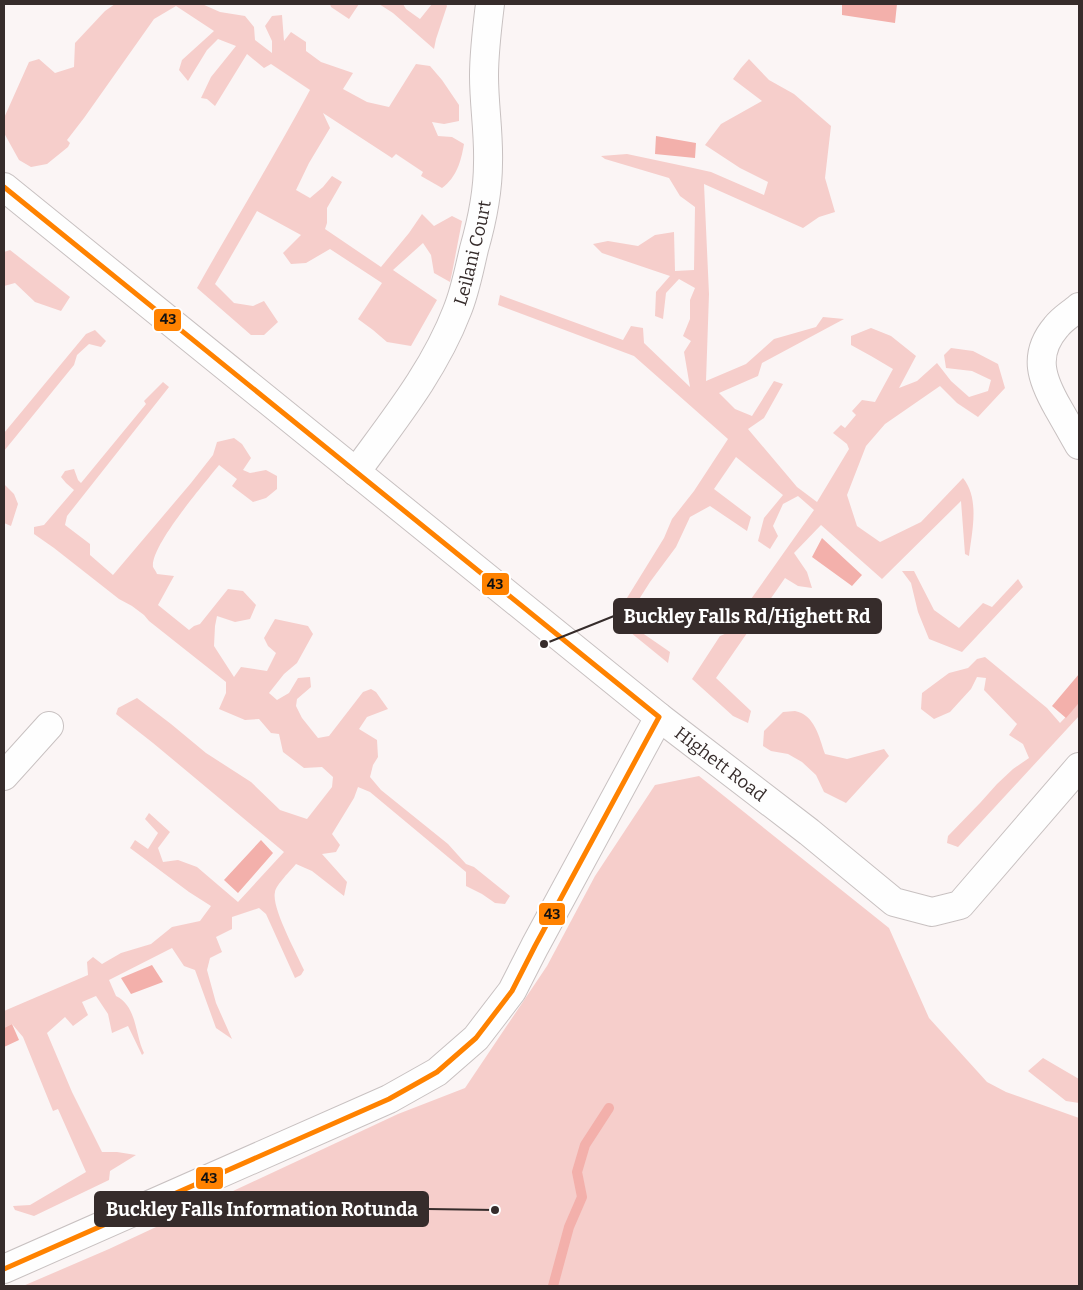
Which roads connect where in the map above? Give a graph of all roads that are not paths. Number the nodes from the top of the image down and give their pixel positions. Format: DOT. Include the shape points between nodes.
graph roads {
  1 [pos="490,4"];
  2 [pos="4,188"];
  3 [pos="1079,308"];
  4 [pos="1079,445"];
  5 [pos="356,472"];
  6 [pos="659,716"];
  7 [pos="49,726"];
  8 [pos="1079,767"];
  9 [pos="4,776"];
  10 [pos="6,1262"];
  1 -- 5 [label="street, Leilani Court" via="484,76 488,162 486,193 470,267 457,311 438,353"];
  2 -- 5 [label="street, Highett Road"];
  3 -- 4 [label="street" via="1054,329 1046,341 1041,359 1048,391"];
  5 -- 6 [label="street, Highett Road"];
  6 -- 8 [label="street, Highett Road" via="894,902 932,912 960,905"];
  6 -- 10 [label="street" via="512,991 476,1038 437,1072 389,1099"];
  7 -- 9 [label="street"];
}
